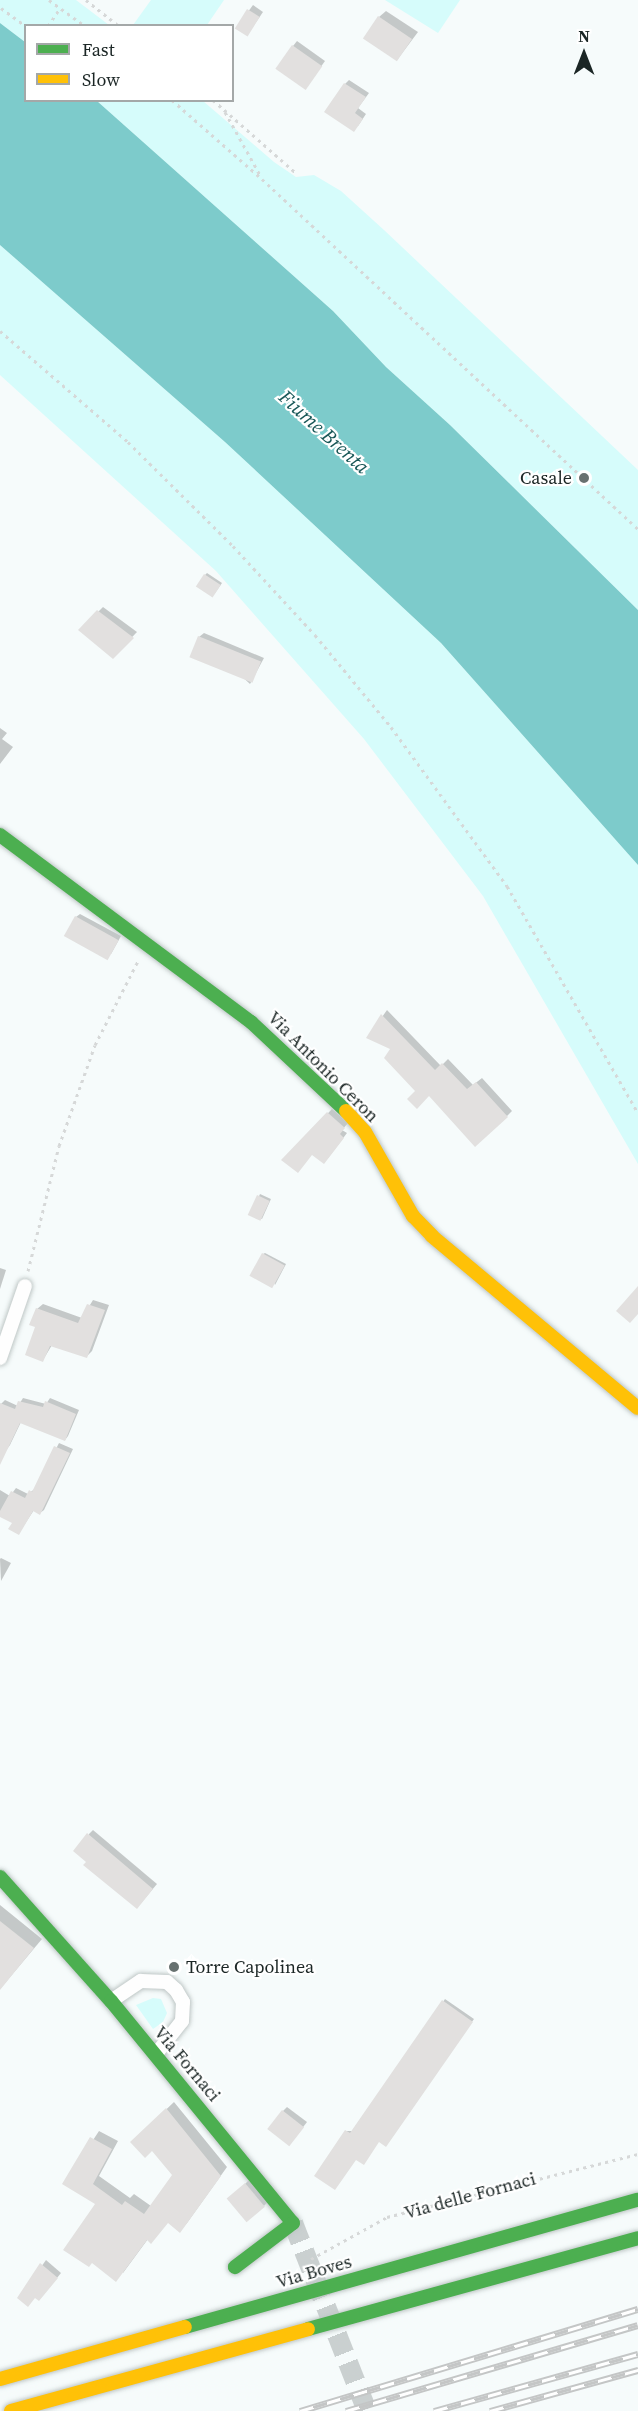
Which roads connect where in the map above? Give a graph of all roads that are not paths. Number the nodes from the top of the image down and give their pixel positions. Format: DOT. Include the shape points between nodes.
graph roads {
  1 [pos="0,835"];
  2 [pos="25,1286"];
  3 [pos="0,1358"];
  4 [pos="638,1407"];
  5 [pos="0,1877"];
  6 [pos="111,2001"];
  7 [pos="156,2054"];
  8 [pos="638,2200"];
  9 [pos="638,2238"];
  10 [pos="235,2266"];
  11 [pos="0,2379"];
  12 [pos="11,2411"];
  1 -- 4 [label="main road, Via Antonio Ceron" via="252,1022 350,1114 371,1142 413,1216 432,1236"];
  2 -- 3 [label="street"];
  5 -- 6 [label="main road, Via Fornaci"];
  6 -- 7 [label="main road, Via Fornaci"];
  6 -- 7 [label="street" via="141,1981 167,1982 176,1990 183,2002 182,2021"];
  7 -- 10 [label="main road, Via Fornaci" via="294,2223"];
  8 -- 11 [label="main road, Via Boves"];
  9 -- 12 [label="main road"];
}
